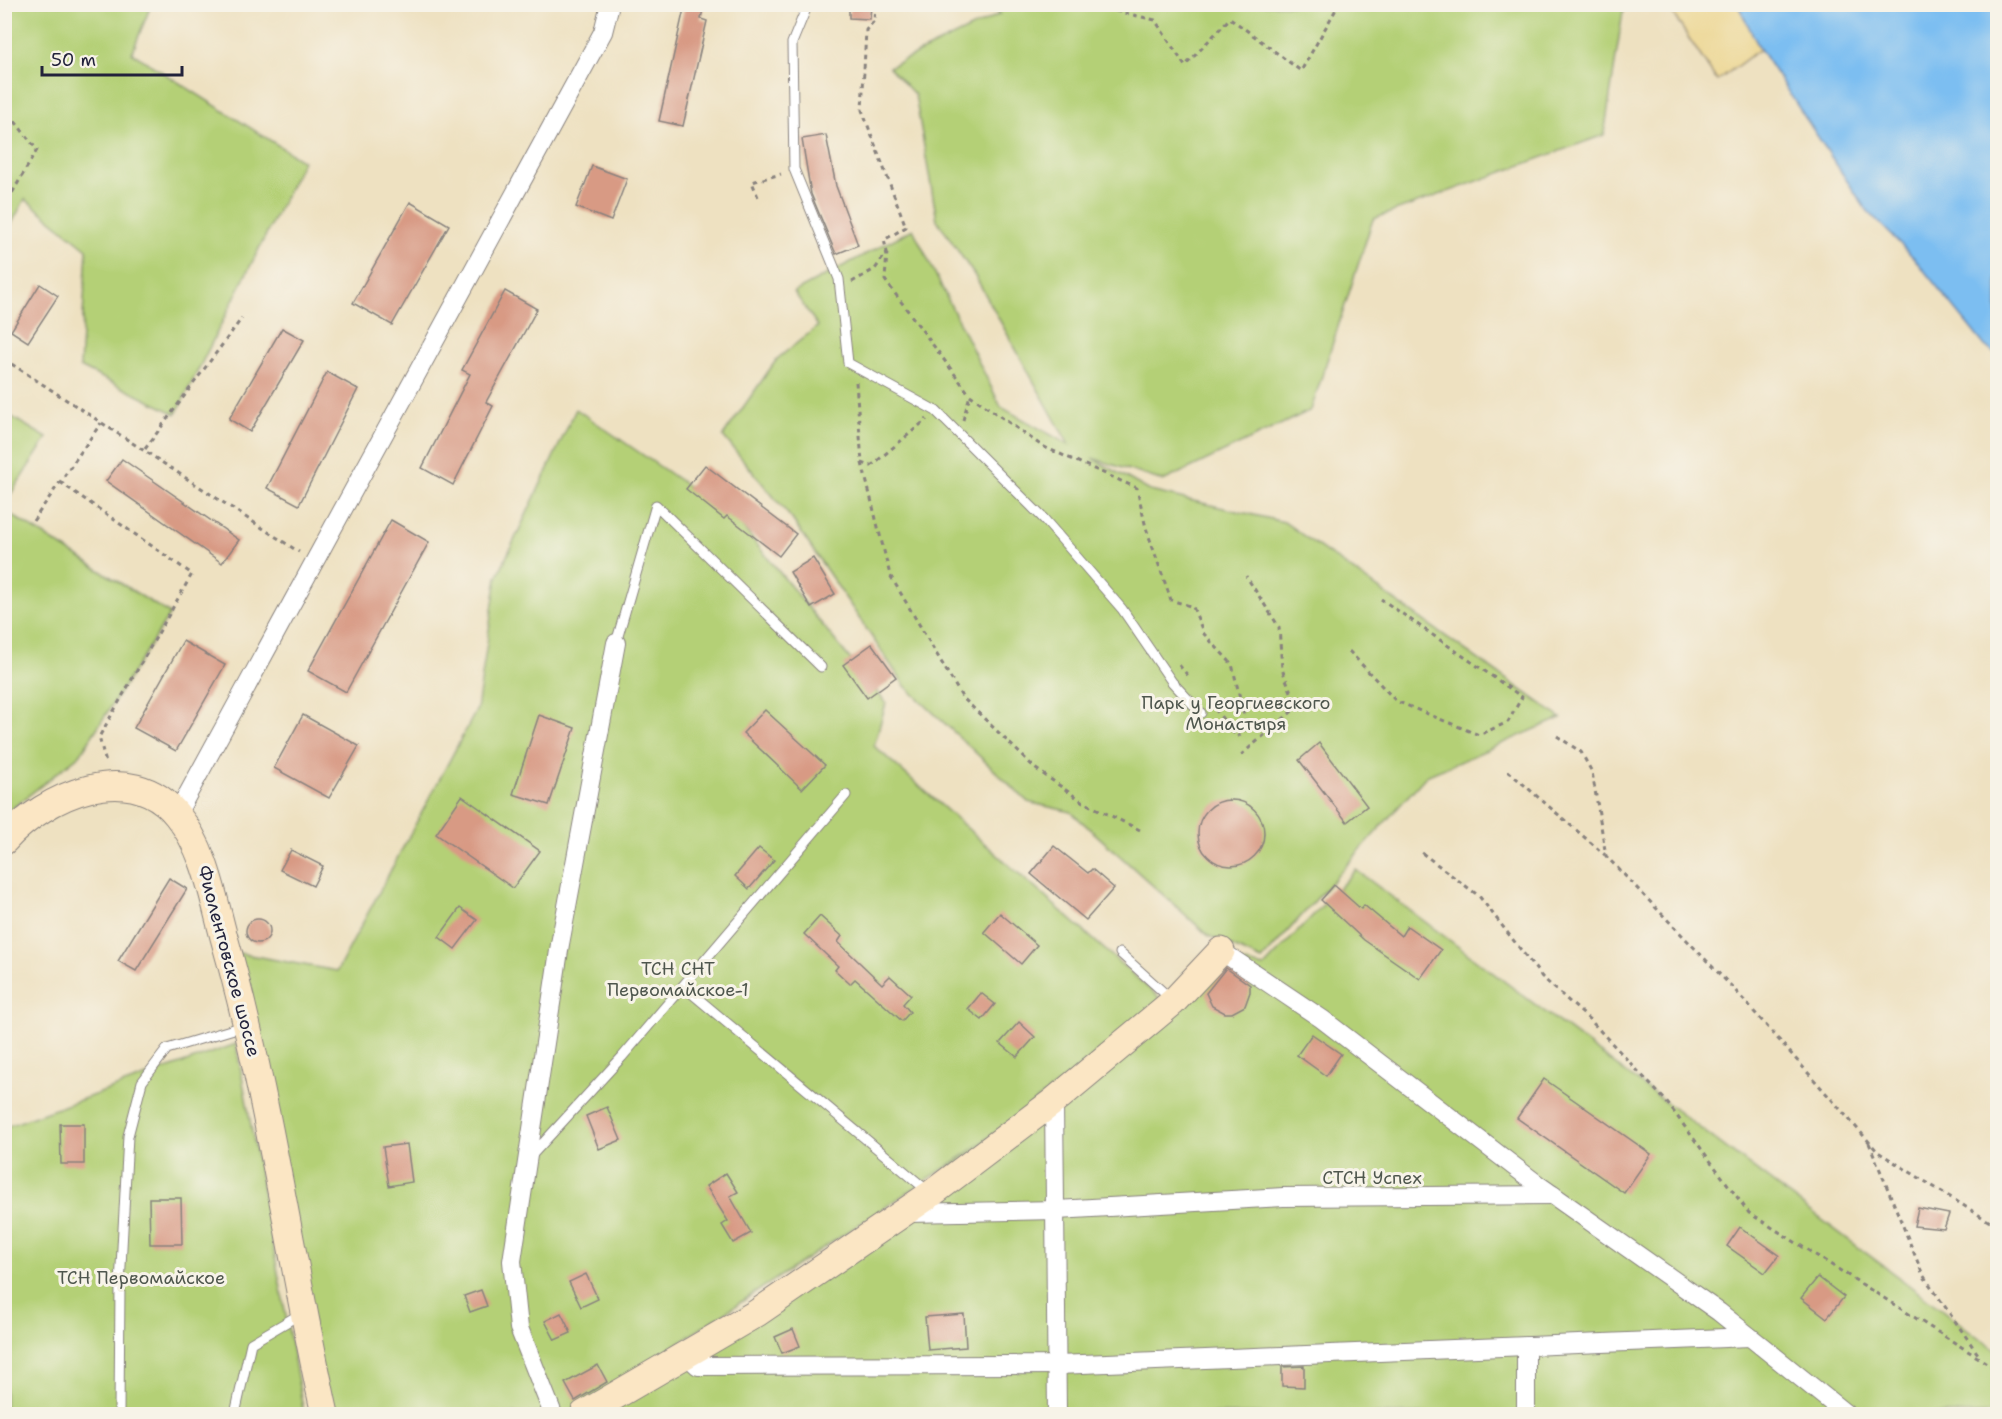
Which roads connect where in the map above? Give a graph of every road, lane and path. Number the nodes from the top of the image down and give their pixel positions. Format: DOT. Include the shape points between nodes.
graph roads {
  1 [pos="610,4"];
  2 [pos="808,4"];
  3 [pos="875,4"];
  4 [pos="1100,4"];
  5 [pos="1339,4"];
  6 [pos="4,107"];
  7 [pos="794,170"];
  8 [pos="758,197"];
  9 [pos="4,207"];
  10 [pos="887,252"];
  11 [pos="840,288"];
  12 [pos="242,318"];
  13 [pos="4,359"];
  14 [pos="854,365"];
  15 [pos="970,395"];
  16 [pos="936,411"];
  17 [pos="101,423"];
  18 [pos="962,423"];
  19 [pos="145,449"];
  20 [pos="862,463"];
  21 [pos="60,482"];
  22 [pos="33,521"];
  23 [pos="313,562"];
  24 [pos="1246,576"];
  25 [pos="1381,599"];
  26 [pos="616,643"];
  27 [pos="1348,651"];
  28 [pos="1174,658"];
  29 [pos="821,667"];
  30 [pos="1195,684"];
  31 [pos="1209,702"];
  32 [pos="1201,713"];
  33 [pos="1557,736"];
  34 [pos="1241,755"];
  35 [pos="1508,771"];
  36 [pos="111,785"];
  37 [pos="846,795"];
  38 [pos="177,814"];
  39 [pos="1142,831"];
  40 [pos="4,841"];
  41 [pos="1422,853"];
  42 [pos="1606,856"];
  43 [pos="1221,951"];
  44 [pos="1120,953"];
  45 [pos="683,986"];
  46 [pos="1173,1002"];
  47 [pos="249,1024"];
  48 [pos="1054,1101"];
  49 [pos="1867,1140"];
  50 [pos="526,1161"];
  51 [pos="931,1194"];
  52 [pos="1553,1195"];
  53 [pos="1057,1210"];
  54 [pos="903,1213"];
  55 [pos="1998,1227"];
  56 [pos="302,1313"];
  57 [pos="1750,1337"];
  58 [pos="1526,1346"];
  59 [pos="685,1354"];
  60 [pos="1981,1358"];
  61 [pos="1058,1365"];
  62 [pos="1998,1371"];
  63 [pos="119,1414"];
  64 [pos="235,1414"];
  65 [pos="325,1414"];
  66 [pos="553,1414"];
  67 [pos="584,1414"];
  68 [pos="1057,1414"];
  69 [pos="1526,1414"];
  70 [pos="1846,1414"];
  1 -- 23 [label="street" via="603,32"];
  2 -- 7 [label="lane" via="792,43"];
  3 -- 10 [label="path" via="874,21 866,30 862,110 906,227 884,240"];
  4 -- 5 [label="path" via="1103,8 1155,20 1185,66 1230,18 1300,71"];
  6 -- 9 [label="path" via="37,150"];
  7 -- 8 [label="path" via="752,182"];
  7 -- 11 [label="lane" via="834,264"];
  10 -- 11 [label="path" via="875,269"];
  10 -- 15 [label="path" via="885,280"];
  11 -- 14 [label="lane" via="848,363"];
  12 -- 19 [label="path"];
  13 -- 17 [label="path"];
  14 -- 16 [label="lane"];
  14 -- 20 [label="path"];
  15 -- 18 [label="path"];
  15 -- 31 [label="path" via="1042,446 1137,488 1146,528 1171,600 1193,607 1204,634 1232,664 1247,728 1237,737"];
  16 -- 20 [label="path" via="871,466"];
  16 -- 32 [label="lane" via="1044,519 1122,609 1172,682"];
  17 -- 19 [label="path"];
  17 -- 21 [label="path"];
  19 -- 23 [label="path"];
  20 -- 39 [label="path" via="890,575 962,697 1036,768 1083,802"];
  21 -- 22 [label="path"];
  21 -- 36 [label="path" via="192,574 99,737"];
  23 -- 38 [label="street"];
  24 -- 34 [label="path" via="1279,627 1282,669 1297,707"];
  25 -- 27 [label="path" via="1522,697 1508,723 1479,735 1395,700"];
  26 -- 29 [label="lane" via="656,505"];
  26 -- 50 [label="street" via="560,944"];
  28 -- 30 [label="path"];
  33 -- 42 [label="path" via="1581,752 1592,772"];
  35 -- 42 [label="path"];
  36 -- 38 [label="street, Фиолентовское шоссе" via="150,791"];
  36 -- 40 [label="street, Фиолентовское шоссе" via="77,791 52,803 20,824"];
  37 -- 45 [label="lane"];
  38 -- 47 [label="street, Фиолентовское шоссе" via="199,849"];
  41 -- 60 [label="path" via="1479,896 1542,977 1590,1020 1665,1100 1749,1213"];
  42 -- 49 [label="path" via="1733,988"];
  43 -- 46 [label="street"];
  43 -- 52 [label="street" via="1322,1018"];
  44 -- 46 [label="lane"];
  45 -- 50 [label="lane"];
  45 -- 51 [label="lane"];
  46 -- 48 [label="street"];
  47 -- 56 [label="street, Фиолентовское шоссе"];
  47 -- 63 [label="lane" via="167,1049 141,1082 128,1136 120,1285"];
  48 -- 51 [label="street"];
  48 -- 53 [label="street"];
  49 -- 55 [label="path" via="1878,1152"];
  49 -- 60 [label="path" via="1923,1275"];
  50 -- 66 [label="street" via="512,1261 519,1328"];
  51 -- 54 [label="street"];
  52 -- 53 [label="street" via="1283,1197"];
  52 -- 57 [label="street"];
  53 -- 54 [label="street"];
  53 -- 61 [label="street"];
  54 -- 59 [label="street" via="757,1313"];
  56 -- 64 [label="lane" via="251,1343"];
  56 -- 65 [label="street, Фиолентовское шоссе"];
  57 -- 58 [label="street"];
  57 -- 70 [label="street"];
  58 -- 61 [label="street"];
  58 -- 69 [label="street"];
  59 -- 61 [label="street" via="698,1366"];
  59 -- 67 [label="street"];
  60 -- 62 [label="path"];
  61 -- 68 [label="street"];
}
